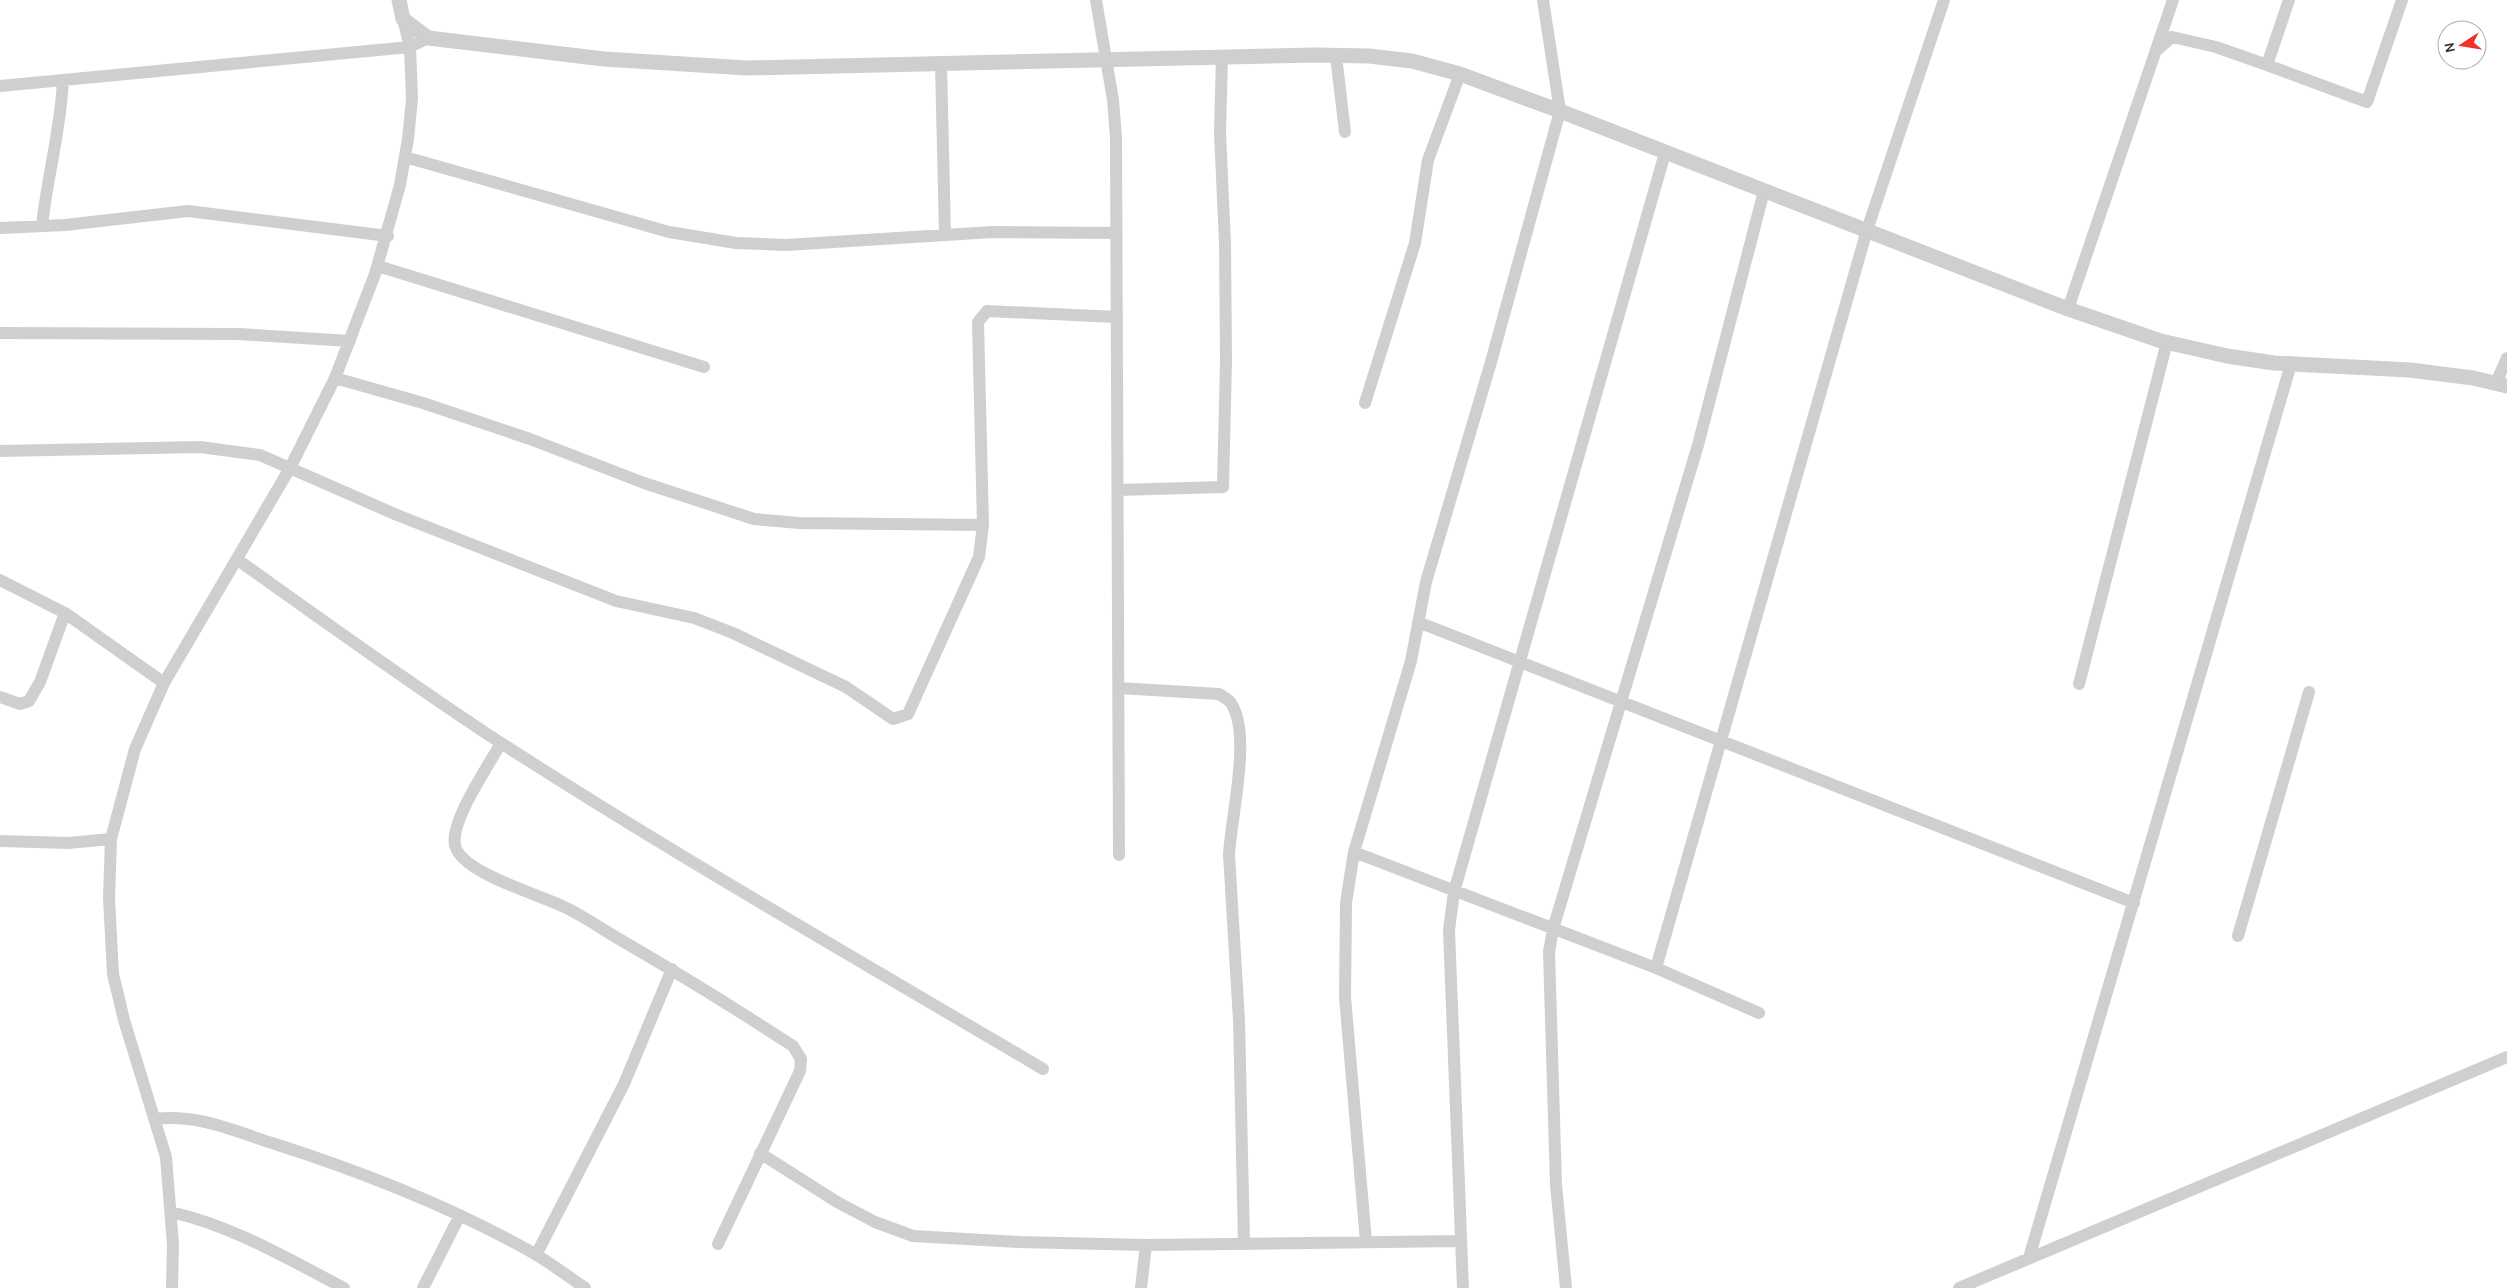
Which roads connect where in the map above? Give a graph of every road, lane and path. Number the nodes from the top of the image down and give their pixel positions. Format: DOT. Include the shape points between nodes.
graph roads {
  1 [pos="399,0"];
  2 [pos="1096,0"];
  3 [pos="1543,0"];
  4 [pos="1944,0"];
  5 [pos="2173,0"];
  6 [pos="2289,0"];
  7 [pos="2402,0"];
  8 [pos="403,20"];
  9 [pos="428,38"];
  10 [pos="410,47"];
  11 [pos="2155,52"];
  12 [pos="1222,56"];
  13 [pos="1336,56"];
  14 [pos="1106,60"];
  15 [pos="941,64"];
  16 [pos="2267,65"];
  17 [pos="1460,74"];
  18 [pos="62,80"];
  19 [pos="0,86"];
  20 [pos="1560,111"];
  21 [pos="1345,132"];
  22 [pos="1665,153"];
  23 [pos="405,157"];
  24 [pos="1764,191"];
  25 [pos="42,226"];
  26 [pos="0,228"];
  27 [pos="1867,230"];
  28 [pos="1116,233"];
  29 [pos="944,235"];
  30 [pos="388,236"];
  31 [pos="378,266"];
  32 [pos="2068,309"];
  33 [pos="1116,317"];
  34 [pos="0,333"];
  35 [pos="350,341"];
  36 [pos="2167,342"];
  37 [pos="2507,358"];
  38 [pos="2291,364"];
  39 [pos="704,367"];
  40 [pos="335,378"];
  41 [pos="2502,384"];
  42 [pos="1365,403"];
  43 [pos="0,451"];
  44 [pos="290,468"];
  45 [pos="1118,490"];
  46 [pos="983,525"];
  47 [pos="238,560"];
  48 [pos="0,580"];
  49 [pos="65,613"];
  50 [pos="1418,622"];
  51 [pos="1518,661"];
  52 [pos="164,684"];
  53 [pos="2078,684"];
  54 [pos="1119,688"];
  55 [pos="2309,692"];
  56 [pos="0,697"];
  57 [pos="1621,702"];
  58 [pos="1721,741"];
  59 [pos="501,743"];
  60 [pos="111,839"];
  61 [pos="0,841"];
  62 [pos="1354,852"];
  63 [pos="1119,856"];
  64 [pos="1454,892"];
  65 [pos="2134,903"];
  66 [pos="1553,929"];
  67 [pos="2238,936"];
  68 [pos="1656,968"];
  69 [pos="672,969"];
  70 [pos="1759,1012"];
  71 [pos="2507,1057"];
  72 [pos="1043,1069"];
  73 [pos="155,1119"];
  74 [pos="760,1153"];
  75 [pos="171,1212"];
  76 [pos="460,1215"];
  77 [pos="1461,1241"];
  78 [pos="1244,1242"];
  79 [pos="1366,1242"];
  80 [pos="718,1244"];
  81 [pos="1146,1245"];
  82 [pos="536,1256"];
  83 [pos="2029,1258"];
  84 [pos="172,1288"];
  85 [pos="344,1288"];
  86 [pos="423,1288"];
  87 [pos="585,1288"];
  88 [pos="1141,1288"];
  89 [pos="1463,1288"];
  90 [pos="1566,1288"];
  91 [pos="1959,1288"];
  1 -- 8 [label="street"];
  2 -- 14 [label="street"];
  3 -- 20 [label="street"];
  4 -- 27 [label="street"];
  5 -- 11 [label="street"];
  6 -- 16 [label="street"];
  7 -- 16 [label="street" via="2367,102"];
  8 -- 9 [label="street"];
  8 -- 10 [label="street"];
  9 -- 10 [label="street"];
  9 -- 15 [label="street" via="679,65 747,68"];
  10 -- 18 [label="street"];
  10 -- 23 [label="street" via="412,99"];
  11 -- 16 [label="street" via="2172,37 2216,47"];
  11 -- 32 [label="street"];
  12 -- 13 [label="street"];
  12 -- 14 [label="street"];
  12 -- 45 [label="street" via="1220,133 1226,341 1223,487"];
  13 -- 17 [label="street" via="1412,61"];
  13 -- 21 [label="street"];
  14 -- 15 [label="street"];
  14 -- 28 [label="street" via="1116,137"];
  15 -- 29 [label="street"];
  17 -- 20 [label="street"];
  17 -- 42 [label="street" via="1428,160 1415,243"];
  18 -- 19 [label="street"];
  18 -- 25 [label="street" via="62,110"];
  20 -- 22 [label="street"];
  20 -- 50 [label="street" via="1426,582"];
  22 -- 24 [label="street"];
  22 -- 51 [label="street"];
  23 -- 29 [label="street" via="670,232 736,243 786,245"];
  23 -- 30 [label="street"];
  24 -- 27 [label="street"];
  24 -- 57 [label="street" via="1698,445"];
  25 -- 26 [label="street"];
  25 -- 30 [label="street" via="188,211"];
  27 -- 32 [label="street"];
  27 -- 58 [label="street"];
  28 -- 29 [label="street"];
  28 -- 33 [label="street"];
  30 -- 31 [label="street"];
  31 -- 35 [label="street"];
  31 -- 39 [label="street"];
  32 -- 36 [label="street"];
  33 -- 45 [label="street"];
  33 -- 46 [label="street" via="987,311 978,322"];
  34 -- 35 [label="street" via="238,334"];
  35 -- 40 [label="street"];
  36 -- 38 [label="street" via="2226,356"];
  36 -- 53 [label="street"];
  37 -- 41 [label="street"];
  38 -- 41 [label="street" via="2410,370"];
  38 -- 65 [label="street"];
  40 -- 44 [label="street"];
  40 -- 46 [label="street" via="530,439 644,483 754,519 799,523"];
  43 -- 44 [label="street" via="200,447 260,455"];
  44 -- 46 [label="street" via="397,516 616,601 694,618 733,633 846,688 893,719 908,714 945,636 979,557"];
  44 -- 47 [label="street"];
  45 -- 54 [label="street"];
  47 -- 52 [label="street"];
  47 -- 59 [label="street"];
  48 -- 49 [label="street"];
  49 -- 52 [label="street"];
  49 -- 56 [label="street" via="40,682 29,701 20,704"];
  50 -- 51 [label="street"];
  50 -- 62 [label="street" via="1411,660"];
  51 -- 57 [label="street"];
  51 -- 64 [label="street"];
  52 -- 60 [label="street" via="135,749"];
  54 -- 63 [label="street"];
  54 -- 78 [label="street" via="1219,694 1231,702 1238,727 1241,758 1229,855 1239,1020"];
  55 -- 67 [label="street"];
  57 -- 58 [label="street"];
  57 -- 66 [label="street"];
  58 -- 65 [label="street"];
  58 -- 68 [label="street"];
  59 -- 69 [label="street" via="456,829 455,844 459,855 497,879 562,906"];
  59 -- 72 [label="street"];
  60 -- 61 [label="street" via="68,843"];
  60 -- 73 [label="street" via="109,898 113,974"];
  62 -- 64 [label="street"];
  62 -- 79 [label="street" via="1346,903 1345,997"];
  64 -- 66 [label="street"];
  64 -- 77 [label="street" via="1449,930"];
  65 -- 83 [label="street"];
  66 -- 68 [label="street"];
  66 -- 90 [label="street" via="1548,978 1555,1165"];
  68 -- 70 [label="street"];
  69 -- 74 [label="street" via="793,1046 801,1059 800,1071"];
  69 -- 82 [label="street" via="624,1084"];
  71 -- 83 [label="street"];
  73 -- 75 [label="street" via="166,1157"];
  73 -- 76 [label="street" via="197,1119 323,1159"];
  74 -- 80 [label="street"];
  74 -- 81 [label="street" via="844,1206 913,1236"];
  75 -- 84 [label="street" via="174,1245"];
  75 -- 85 [label="street" via="200,1218 257,1242"];
  76 -- 82 [label="street"];
  76 -- 86 [label="street"];
  77 -- 79 [label="street"];
  77 -- 89 [label="street"];
  78 -- 79 [label="street"];
  78 -- 81 [label="street"];
  81 -- 88 [label="street"];
  82 -- 87 [label="street"];
  83 -- 91 [label="street"];
}
